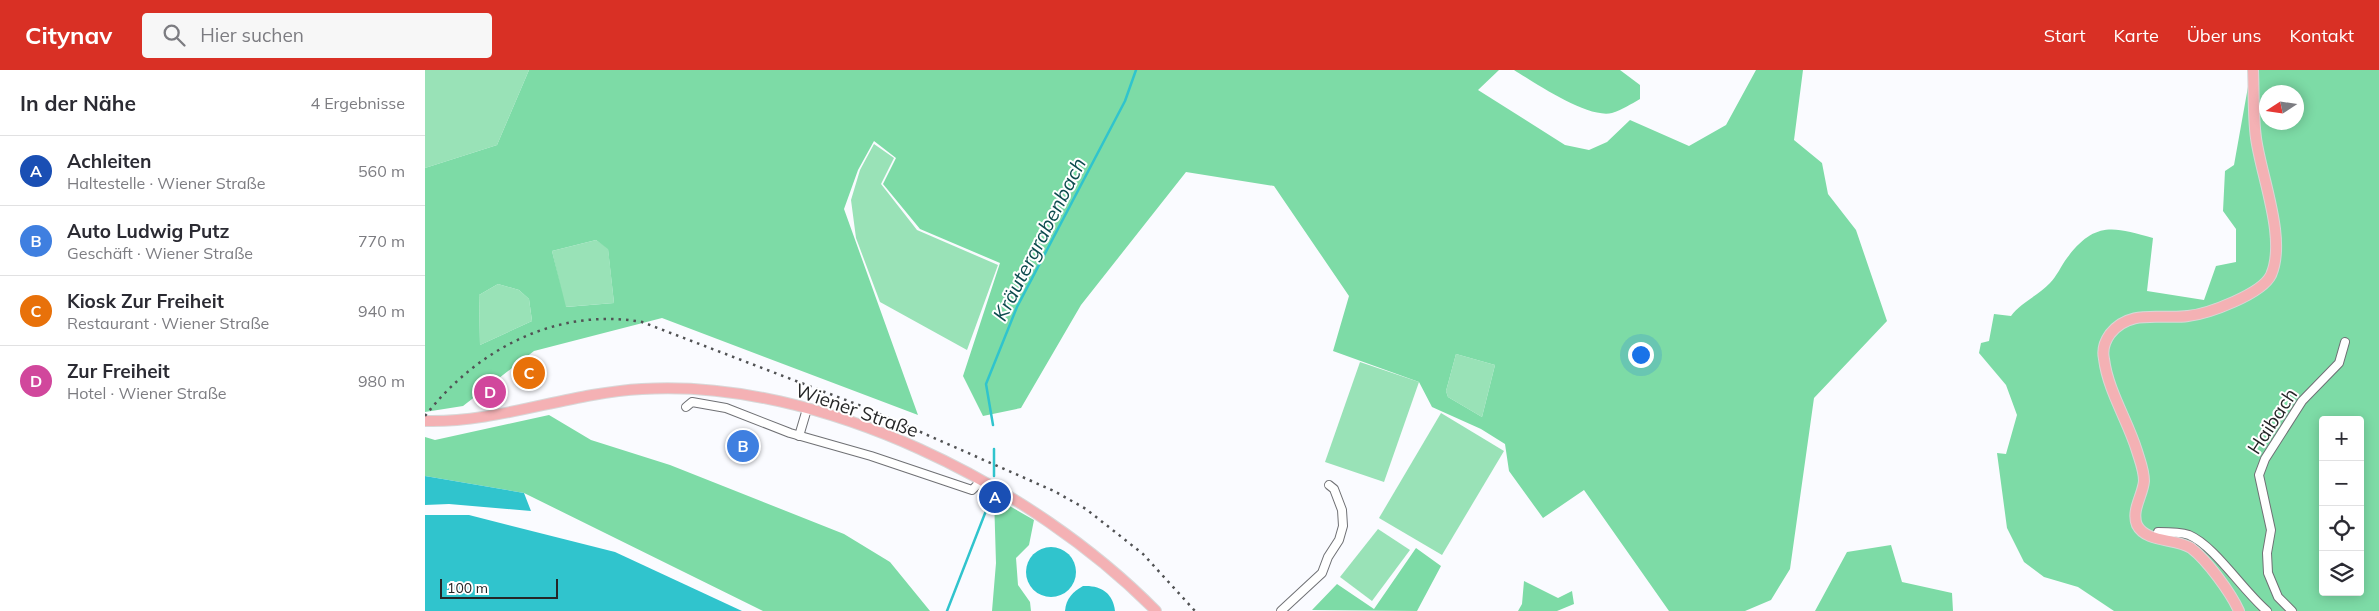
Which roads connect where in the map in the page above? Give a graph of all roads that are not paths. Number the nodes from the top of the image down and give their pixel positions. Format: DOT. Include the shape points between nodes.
graph roads {
  1 [pos="2253,70"];
  2 [pos="2345,342"];
  3 [pos="729,392"];
  4 [pos="686,407"];
  5 [pos="726,408"];
  6 [pos="807,409"];
  7 [pos="425,421"];
  8 [pos="799,436"];
  9 [pos="981,481"];
  10 [pos="1329,485"];
  11 [pos="2157,538"];
  12 [pos="1155,611"];
  13 [pos="1281,611"];
  14 [pos="2239,611"];
  15 [pos="2267,611"];
  16 [pos="2292,611"];
  1 -- 11 [label="main road" via="2255,136 2275,234 2271,275 2261,288 2205,312 2187,317 2140,317 2123,322 2109,336 2103,351 2105,367 2141,464 2144,480 2136,511 2137,523 2144,532"];
  2 -- 16 [label="street, Haibach" via="2339,363 2302,401 2265,458 2259,475 2271,530 2267,553 2269,573 2278,597"];
  3 -- 5 [label="street"];
  3 -- 6 [label="main road, Wiener Straße"];
  3 -- 7 [label="main road, Wiener Straße" via="641,389 452,421"];
  4 -- 5 [label="street" via="692,402"];
  5 -- 8 [label="street"];
  6 -- 8 [label="street"];
  6 -- 9 [label="main road, Wiener Straße" via="904,443"];
  8 -- 9 [label="street" via="972,490"];
  9 -- 12 [label="main road, Wiener Straße" via="1050,523"];
  10 -- 13 [label="street" via="1342,510 1343,526 1339,540 1322,573"];
  11 -- 14 [label="main road" via="2183,544 2198,554"];
  11 -- 15 [label="street" via="2158,532 2190,536 2211,552"];
}
